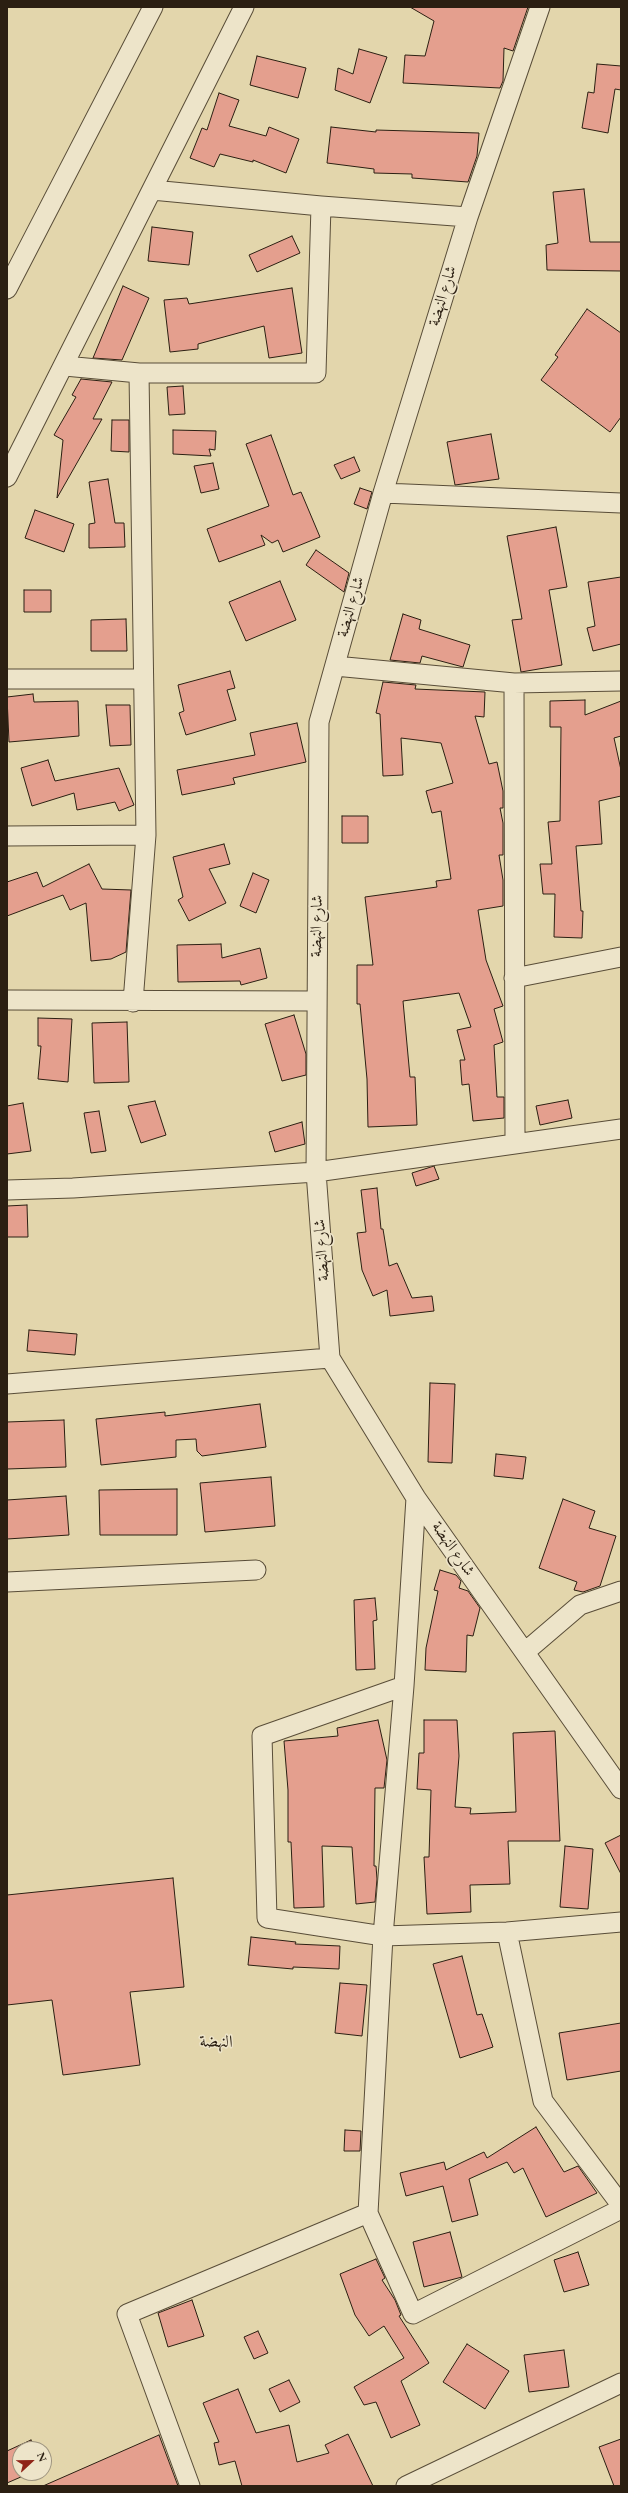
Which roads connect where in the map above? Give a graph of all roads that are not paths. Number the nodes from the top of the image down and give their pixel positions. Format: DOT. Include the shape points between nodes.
graph roads {
  1 [pos="153,7"];
  2 [pos="244,7"];
  3 [pos="540,7"];
  4 [pos="152,190"];
  5 [pos="321,206"];
  6 [pos="468,217"];
  7 [pos="7,289"];
  8 [pos="65,366"];
  9 [pos="139,373"];
  10 [pos="7,477"];
  11 [pos="383,493"];
  12 [pos="621,503"];
  13 [pos="335,666"];
  14 [pos="7,679"];
  15 [pos="143,679"];
  16 [pos="621,681"];
  17 [pos="514,683"];
  18 [pos="146,835"];
  19 [pos="7,836"];
  20 [pos="621,957"];
  21 [pos="514,978"];
  22 [pos="7,1000"];
  23 [pos="316,1001"];
  24 [pos="133,1002"];
  25 [pos="621,1129"];
  26 [pos="515,1142"];
  27 [pos="316,1172"];
  28 [pos="7,1190"];
  29 [pos="330,1358"];
  30 [pos="7,1384"];
  31 [pos="416,1498"];
  32 [pos="256,1570"];
  33 [pos="7,1582"];
  34 [pos="621,1591"];
  35 [pos="525,1652"];
  36 [pos="404,1686"];
  37 [pos="621,1789"];
  38 [pos="621,1922"];
  39 [pos="507,1932"];
  40 [pos="383,1936"];
  41 [pos="621,2205"];
  42 [pos="621,2209"];
  43 [pos="368,2213"];
  44 [pos="621,2383"];
  45 [pos="190,2486"];
  46 [pos="406,2486"];
  1 -- 7 [label="street"];
  2 -- 4 [label="street"];
  3 -- 6 [label="street, شارع النهضة"];
  4 -- 5 [label="street"];
  4 -- 8 [label="street"];
  5 -- 6 [label="street"];
  5 -- 9 [label="street" via="316,373"];
  6 -- 11 [label="street, شارع النهضة"];
  8 -- 9 [label="street"];
  8 -- 10 [label="street"];
  9 -- 15 [label="street"];
  11 -- 12 [label="street"];
  11 -- 13 [label="street, شارع النهضة"];
  13 -- 17 [label="street"];
  13 -- 23 [label="street, شارع النهضة" via="318,722"];
  14 -- 15 [label="street"];
  15 -- 18 [label="street"];
  16 -- 17 [label="street"];
  17 -- 21 [label="street"];
  18 -- 19 [label="street"];
  18 -- 24 [label="street"];
  20 -- 21 [label="street"];
  21 -- 26 [label="street"];
  22 -- 24 [label="street"];
  23 -- 24 [label="street"];
  23 -- 27 [label="street, شارع النهضة"];
  25 -- 26 [label="street"];
  26 -- 27 [label="street"];
  27 -- 28 [label="street"];
  27 -- 29 [label="street, شارع النهضة"];
  29 -- 30 [label="street"];
  29 -- 31 [label="street, شارع النهضة"];
  31 -- 35 [label="street, شارع النهضة"];
  31 -- 36 [label="street"];
  32 -- 33 [label="street"];
  34 -- 35 [label="street" via="580,1605"];
  35 -- 37 [label="street, شارع النهضة"];
  36 -- 40 [label="street"];
  36 -- 40 [label="street" via="262,1736 266,1918"];
  38 -- 39 [label="street"];
  39 -- 40 [label="street"];
  39 -- 41 [label="street" via="543,2101"];
  40 -- 43 [label="street"];
  42 -- 43 [label="street" via="414,2314"];
  43 -- 45 [label="street" via="127,2314"];
  44 -- 46 [label="street"];
}
